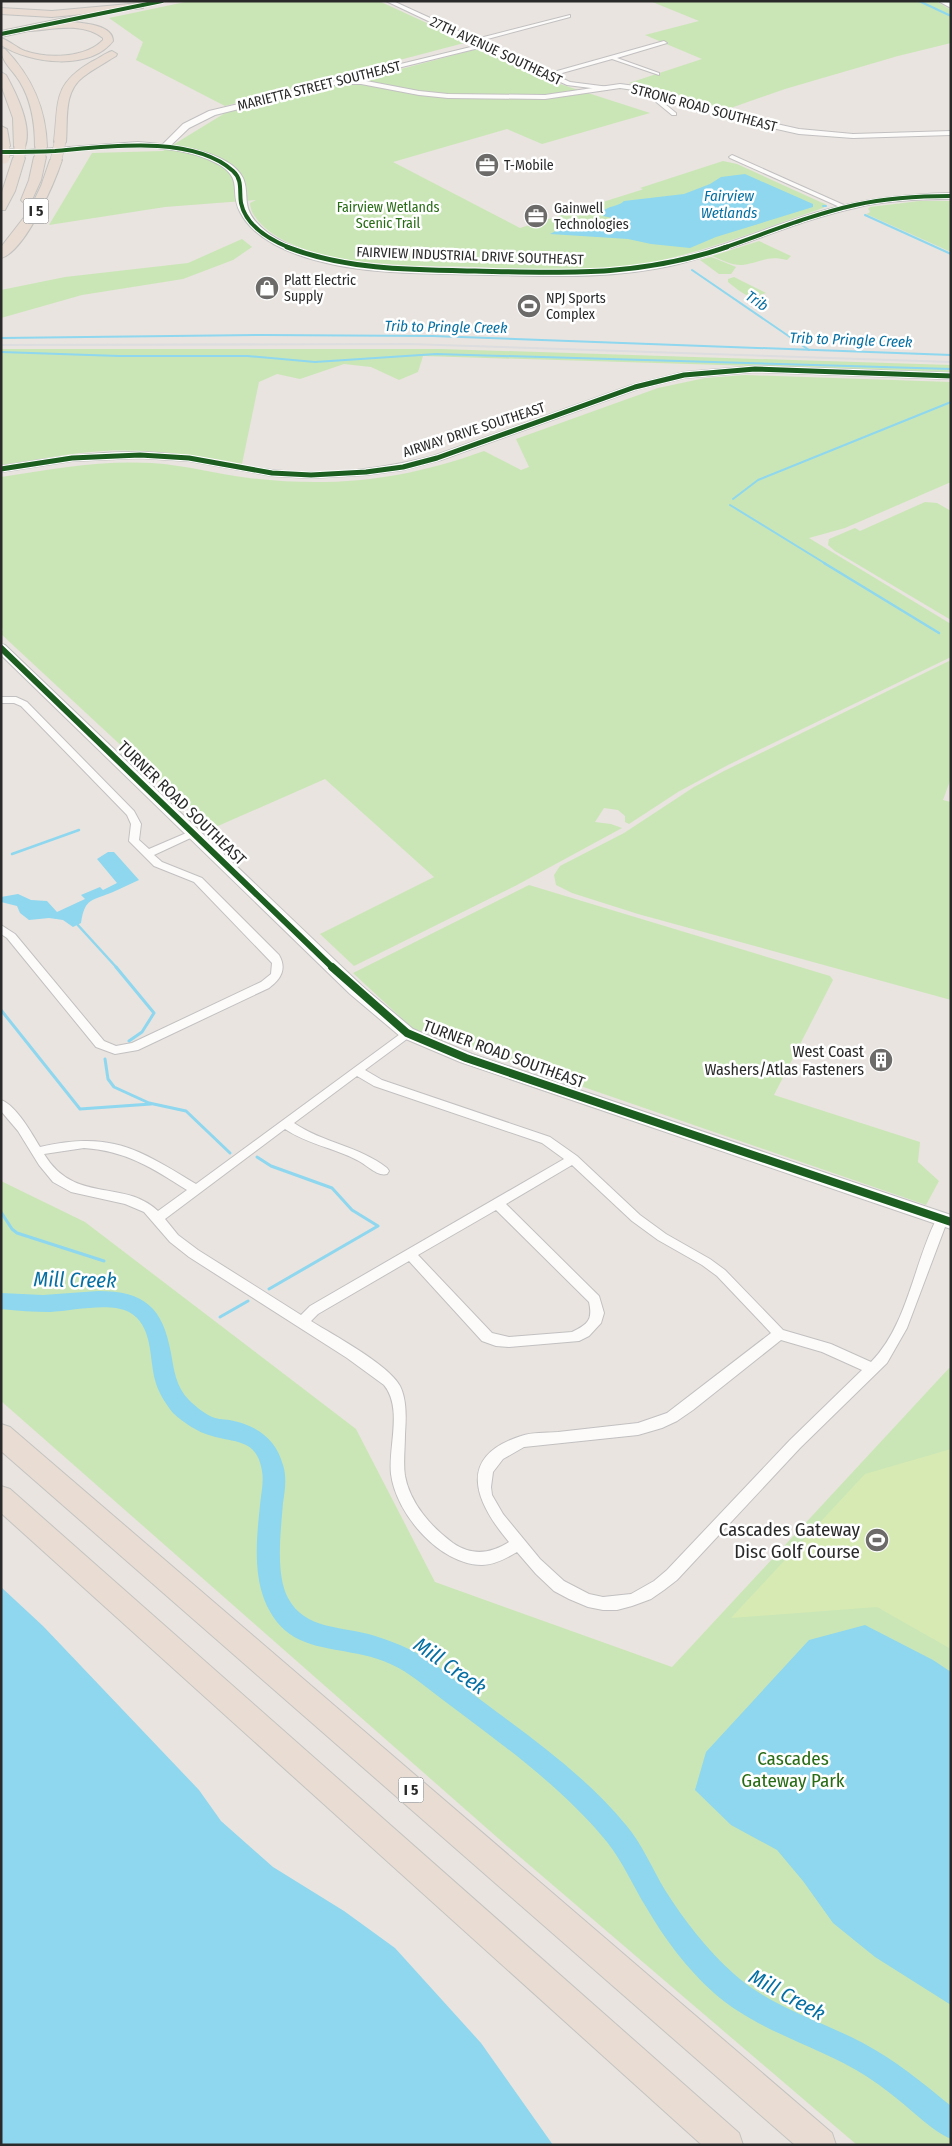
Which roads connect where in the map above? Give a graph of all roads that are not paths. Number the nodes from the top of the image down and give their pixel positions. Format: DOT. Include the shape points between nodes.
graph roads {
  1 [pos="162,1"];
  2 [pos="388,1"];
  3 [pos="942,1"];
  4 [pos="140,6"];
  5 [pos="951,6"];
  6 [pos="1,11"];
  7 [pos="93,15"];
  8 [pos="568,16"];
  9 [pos="31,28"];
  10 [pos="118,33"];
  11 [pos="2,36"];
  12 [pos="475,41"];
  13 [pos="664,43"];
  14 [pos="483,45"];
  15 [pos="118,47"];
  16 [pos="1,50"];
  17 [pos="610,58"];
  18 [pos="656,74"];
  19 [pos="550,75"];
  20 [pos="2,77"];
  21 [pos="339,82"];
  22 [pos="607,88"];
  23 [pos="652,92"];
  24 [pos="674,114"];
  25 [pos="1,129"];
  26 [pos="951,134"];
  27 [pos="164,147"];
  28 [pos="3,152"];
  29 [pos="732,157"];
  30 [pos="1,180"];
  31 [pos="951,196"];
  32 [pos="1,207"];
  33 [pos="844,208"];
  34 [pos="1,240"];
  35 [pos="1,254"];
  36 [pos="951,376"];
  37 [pos="1,469"];
  38 [pos="1,648"];
  39 [pos="1,700"];
  40 [pos="194,833"];
  41 [pos="147,854"];
  42 [pos="1,928"];
  43 [pos="406,1033"];
  44 [pos="358,1071"];
  45 [pos="1,1104"];
  46 [pos="286,1124"];
  47 [pos="36,1152"];
  48 [pos="574,1159"];
  49 [pos="383,1170"];
  50 [pos="197,1190"];
  51 [pos="498,1203"];
  52 [pos="158,1218"];
  53 [pos="946,1220"];
  54 [pos="410,1254"];
  55 [pos="302,1322"];
  56 [pos="779,1334"];
  57 [pos="872,1368"];
  58 [pos="1,1435"];
  59 [pos="1,1497"];
  60 [pos="519,1544"];
  61 [pos="727,2145"];
  62 [pos="820,2145"];
  1 -- 4 [label="main road"];
  2 -- 12 [label="street, 27TH AVENUE SOUTHEAST"];
  3 -- 5 [label="street"];
  4 -- 6 [label="highway" via="52,14"];
  4 -- 7 [label="main road"];
  7 -- 9 [label="main road"];
  7 -- 10 [label="highway"];
  8 -- 12 [label="street"];
  9 -- 11 [label="main road"];
  9 -- 11 [label="highway" via="84,27 105,34 108,41 96,51 55,58 22,53"];
  12 -- 14 [label="street, 27TH AVENUE SOUTHEAST"];
  13 -- 17 [label="street"];
  14 -- 19 [label="street, 27TH AVENUE SOUTHEAST"];
  14 -- 21 [label="street, MARIETTA STREET SOUTHEAST"];
  15 -- 35 [label="highway, I 5, bridge" via="66,87 60,142 40,204"];
  16 -- 34 [label="highway, I 5" via="30,90 40,120 41,152 25,204"];
  17 -- 18 [label="street"];
  17 -- 19 [label="street"];
  19 -- 22 [label="street, 27TH AVENUE SOUTHEAST" via="573,85"];
  20 -- 32 [label="highway, I 5" via="20,120 20,152"];
  21 -- 22 [label="street, STRONG ROAD SOUTHEAST" via="361,82 426,94 458,96 544,97"];
  21 -- 27 [label="street, MARIETTA STREET SOUTHEAST" via="212,113 188,125"];
  22 -- 23 [label="street, STRONG ROAD SOUTHEAST" via="626,86"];
  23 -- 24 [label="street" via="651,95"];
  23 -- 26 [label="street, STRONG ROAD SOUTHEAST" via="752,122 806,133 862,136"];
  25 -- 28 [label="highway"];
  27 -- 28 [label="main road, FAIRVIEW INDUSTRIAL DRIVE SOUTHEAST" via="112,145 47,152"];
  27 -- 33 [label="main road, FAIRVIEW INDUSTRIAL DRIVE SOUTHEAST" via="205,156 231,170 240,182 245,213 255,226 275,241 316,257 375,268 561,274 637,270 692,258"];
  28 -- 30 [label="highway"];
  29 -- 33 [label="street"];
  31 -- 33 [label="main road, FAIRVIEW INDUSTRIAL DRIVE SOUTHEAST" via="903,198"];
  36 -- 37 [label="street, AIRWAY DRIVE SOUTHEAST" via="762,370 684,375 635,387 437,458 366,472 279,473 189,458 140,454 72,458"];
  38 -- 40 [label="main road, TURNER ROAD SOUTHEAST"];
  39 -- 41 [label="street" via="16,700 24,704 126,807 136,820 134,841"];
  40 -- 41 [label="street"];
  40 -- 43 [label="main road, TURNER ROAD SOUTHEAST" via="356,990"];
  41 -- 42 [label="street" via="164,868 198,880 275,958 278,973 274,980 134,1047 115,1050 100,1044"];
  43 -- 44 [label="street"];
  43 -- 53 [label="main road, TURNER ROAD SOUTHEAST" via="466,1058"];
  44 -- 46 [label="street"];
  44 -- 48 [label="street" via="378,1083 546,1140"];
  45 -- 47 [label="street" via="23,1129"];
  46 -- 49 [label="street" via="297,1132 370,1159"];
  46 -- 50 [label="street"];
  47 -- 50 [label="street" via="74,1143 113,1146 138,1155"];
  47 -- 52 [label="street" via="46,1167 63,1182 91,1193 144,1205"];
  48 -- 51 [label="street"];
  48 -- 56 [label="street" via="636,1218 721,1273"];
  50 -- 52 [label="street"];
  51 -- 54 [label="street"];
  51 -- 54 [label="street" via="595,1300 598,1313 595,1323 584,1332 574,1337 509,1342 487,1336"];
  52 -- 55 [label="street" via="175,1241 205,1263"];
  53 -- 57 [label="street" via="901,1328"];
  54 -- 55 [label="street" via="314,1310"];
  55 -- 60 [label="street" via="394,1387 398,1414 398,1476 403,1495 434,1536 464,1557 480,1559 503,1553"];
  56 -- 57 [label="street" via="821,1346"];
  56 -- 60 [label="street" via="688,1406 657,1424 638,1429 523,1441 497,1455 484,1479 486,1495 492,1509"];
  57 -- 60 [label="street" via="795,1444 672,1575 644,1596 615,1603 582,1599 557,1585"];
  58 -- 62 [label="highway, I 5"];
  59 -- 61 [label="highway"];
}
